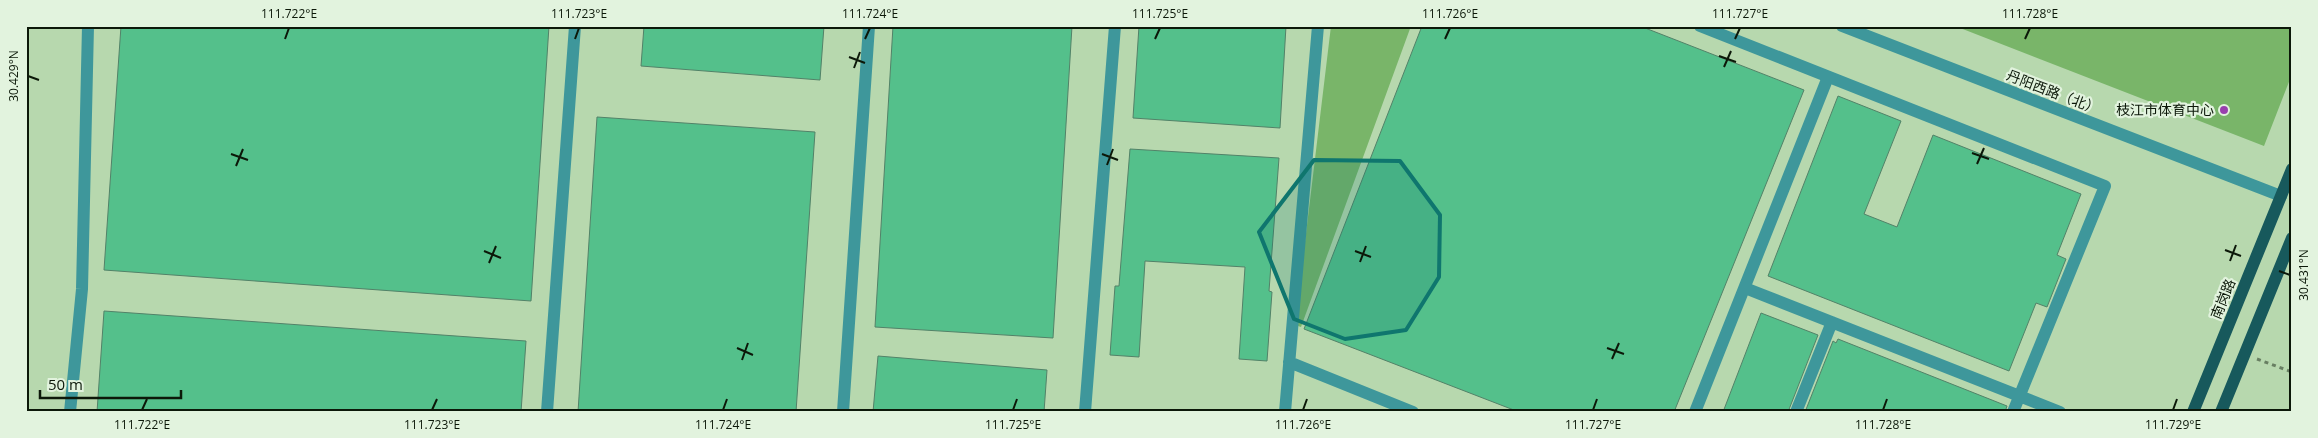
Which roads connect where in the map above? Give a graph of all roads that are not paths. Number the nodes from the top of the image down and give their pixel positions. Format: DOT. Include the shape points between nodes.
graph roads {
  1 [pos="88,26"];
  2 [pos="575,26"];
  3 [pos="869,26"];
  4 [pos="1115,26"];
  5 [pos="1318,26"];
  6 [pos="1700,26"];
  7 [pos="1842,26"];
  8 [pos="1828,77"];
  9 [pos="2292,169"];
  10 [pos="2281,196"];
  11 [pos="2292,238"];
  12 [pos="1745,288"];
  13 [pos="1832,322"];
  14 [pos="1289,362"];
  15 [pos="2020,396"];
  16 [pos="70,412"];
  17 [pos="547,412"];
  18 [pos="843,412"];
  19 [pos="1085,412"];
  20 [pos="1285,412"];
  21 [pos="1413,412"];
  22 [pos="1695,412"];
  23 [pos="1796,412"];
  24 [pos="2013,412"];
  25 [pos="2060,412"];
  26 [pos="2193,412"];
  27 [pos="2221,412"];
  1 -- 16 [label="street" via="82,290"];
  2 -- 17 [label="street"];
  3 -- 18 [label="street"];
  4 -- 19 [label="street"];
  5 -- 14 [label="street"];
  6 -- 8 [label="street"];
  7 -- 10 [label="street, 丹阳西路（北）"];
  8 -- 12 [label="street"];
  8 -- 15 [label="street" via="2105,186"];
  9 -- 10 [label="main road, 南岗路"];
  10 -- 26 [label="main road, 南岗路"];
  11 -- 27 [label="main road"];
  12 -- 13 [label="street"];
  12 -- 22 [label="street"];
  13 -- 15 [label="street"];
  13 -- 23 [label="street"];
  14 -- 20 [label="street"];
  14 -- 21 [label="street"];
  15 -- 24 [label="street"];
  15 -- 25 [label="street"];
}
